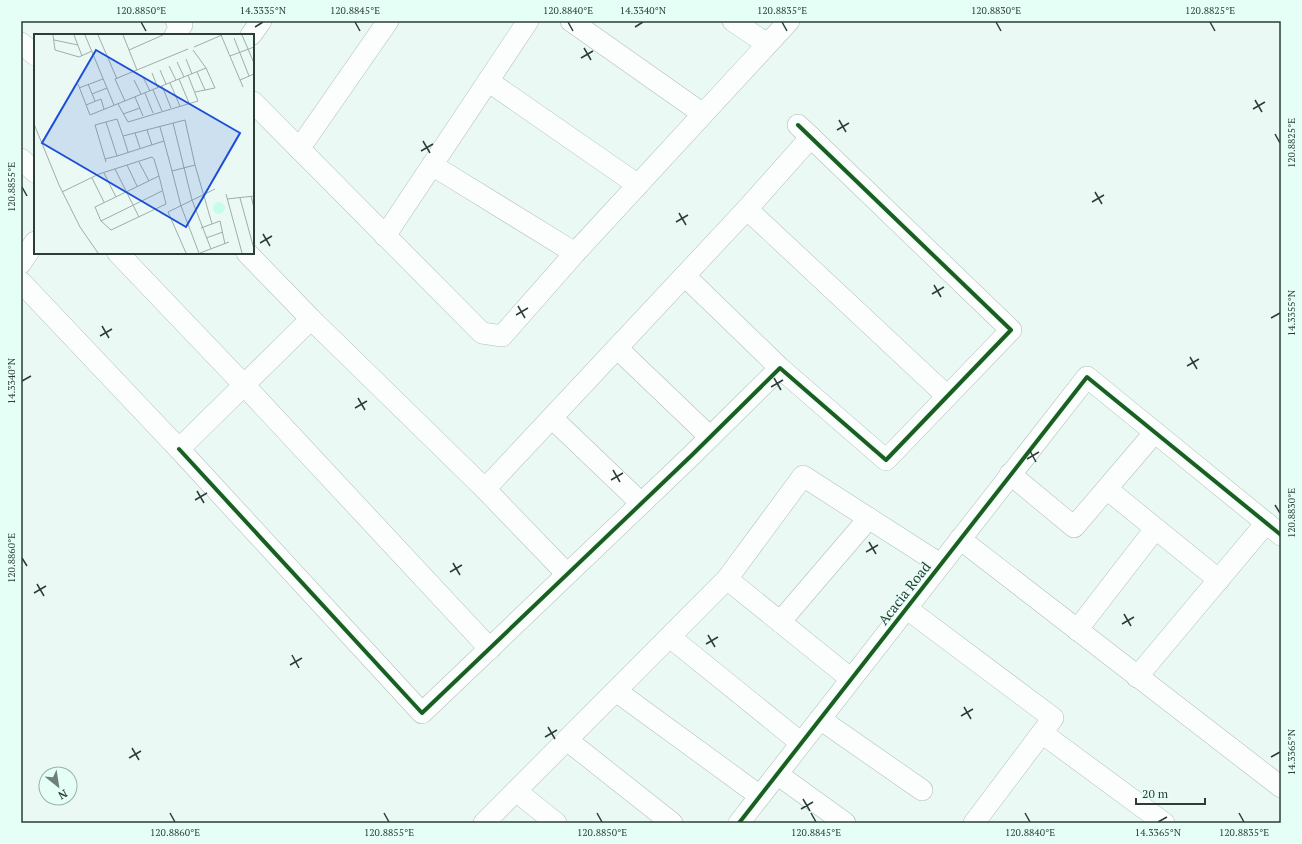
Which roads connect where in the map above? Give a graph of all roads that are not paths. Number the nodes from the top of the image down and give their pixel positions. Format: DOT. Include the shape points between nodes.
graph roads {
  1 [pos="176,21"];
  2 [pos="261,21"];
  3 [pos="388,21"];
  4 [pos="528,21"];
  5 [pos="572,21"];
  6 [pos="733,21"];
  7 [pos="789,21"];
  8 [pos="176,34"];
  9 [pos="252,34"];
  10 [pos="21,43"];
  11 [pos="767,44"];
  12 [pos="34,54"];
  13 [pos="488,81"];
  14 [pos="254,103"];
  15 [pos="703,114"];
  16 [pos="299,149"];
  17 [pos="21,159"];
  18 [pos="432,165"];
  19 [pos="34,171"];
  20 [pos="638,185"];
  21 [pos="747,210"];
  22 [pos="385,236"];
  23 [pos="34,244"];
  24 [pos="119,254"];
  25 [pos="248,254"];
  26 [pos="575,254"];
  27 [pos="21,263"];
  28 [pos="685,276"];
  29 [pos="21,282"];
  30 [pos="311,319"];
  31 [pos="617,348"];
  32 [pos="780,368"];
  33 [pos="244,385"];
  34 [pos="947,396"];
  35 [pos="552,418"];
  36 [pos="1155,432"];
  37 [pos="710,437"];
  38 [pos="179,449"];
  39 [pos="1010,474"];
  40 [pos="485,489"];
  41 [pos="1106,489"];
  42 [pos="641,503"];
  43 [pos="869,518"];
  44 [pos="1155,529"];
  45 [pos="1273,529"];
  46 [pos="960,539"];
  47 [pos="940,564"];
  48 [pos="567,574"];
  49 [pos="727,579"];
  50 [pos="1219,580"];
  51 [pos="906,608"];
  52 [pos="780,622"];
  53 [pos="1077,630"];
  54 [pos="670,637"];
  55 [pos="490,649"];
  56 [pos="1137,677"];
  57 [pos="851,679"];
  58 [pos="616,691"];
  59 [pos="820,718"];
  60 [pos="1048,725"];
  61 [pos="567,740"];
  62 [pos="801,743"];
  63 [pos="777,774"];
  64 [pos="1281,787"];
  65 [pos="922,790"];
  66 [pos="516,791"];
  67 [pos="760,796"];
  68 [pos="484,823"];
  69 [pos="556,823"];
  70 [pos="672,823"];
  71 [pos="739,823"];
  72 [pos="845,823"];
  73 [pos="974,823"];
  74 [pos="1164,823"];
  1 -- 8 [label="street" via="182,25"];
  2 -- 9 [label="street"];
  3 -- 16 [label="street"];
  4 -- 13 [label="street"];
  5 -- 15 [label="street"];
  6 -- 11 [label="street"];
  7 -- 11 [label="street"];
  10 -- 12 [label="street"];
  11 -- 15 [label="street"];
  13 -- 18 [label="street"];
  13 -- 20 [label="street"];
  14 -- 16 [label="street"];
  15 -- 20 [label="street"];
  16 -- 22 [label="street"];
  17 -- 19 [label="street"];
  18 -- 22 [label="street"];
  18 -- 26 [label="street"];
  20 -- 26 [label="street"];
  21 -- 28 [label="street"];
  21 -- 34 [label="street"];
  21 -- 34 [label="street" via="805,131 1011,330"];
  22 -- 26 [label="street" via="482,333 502,336"];
  23 -- 27 [label="street"];
  24 -- 33 [label="street"];
  25 -- 30 [label="street"];
  28 -- 31 [label="street"];
  28 -- 32 [label="street"];
  29 -- 38 [label="street"];
  30 -- 33 [label="street"];
  30 -- 40 [label="street"];
  31 -- 35 [label="street"];
  31 -- 37 [label="street"];
  32 -- 34 [label="street" via="886,460"];
  32 -- 37 [label="street"];
  33 -- 38 [label="street"];
  33 -- 55 [label="street"];
  35 -- 40 [label="street"];
  35 -- 42 [label="street"];
  36 -- 39 [label="street, Acacia Road" via="1087,377"];
  36 -- 41 [label="street"];
  36 -- 45 [label="street"];
  37 -- 42 [label="street"];
  38 -- 55 [label="street" via="422,714"];
  39 -- 41 [label="street" via="1074,527"];
  39 -- 46 [label="street, Acacia Road"];
  40 -- 48 [label="street"];
  41 -- 44 [label="street"];
  42 -- 48 [label="street"];
  43 -- 47 [label="street"];
  43 -- 49 [label="street" via="803,476"];
  43 -- 52 [label="street"];
  44 -- 50 [label="street"];
  44 -- 53 [label="street"];
  45 -- 50 [label="street"];
  46 -- 47 [label="street, Acacia Road"];
  46 -- 53 [label="street"];
  47 -- 51 [label="street, Acacia Road"];
  48 -- 55 [label="street"];
  49 -- 52 [label="street"];
  49 -- 54 [label="street"];
  50 -- 56 [label="street"];
  51 -- 57 [label="street, Acacia Road"];
  51 -- 60 [label="street"];
  52 -- 57 [label="street"];
  53 -- 56 [label="street"];
  54 -- 58 [label="street"];
  54 -- 62 [label="street"];
  56 -- 64 [label="street"];
  57 -- 59 [label="street, Acacia Road"];
  58 -- 61 [label="street"];
  58 -- 67 [label="street"];
  59 -- 62 [label="street, Acacia Road"];
  59 -- 65 [label="street"];
  60 -- 73 [label="street"];
  60 -- 74 [label="street"];
  61 -- 66 [label="street"];
  61 -- 70 [label="street"];
  62 -- 63 [label="street, Acacia Road"];
  63 -- 67 [label="street, Acacia Road"];
  63 -- 72 [label="street"];
  66 -- 68 [label="street"];
  66 -- 69 [label="street"];
  67 -- 71 [label="street, Acacia Road"];
}
